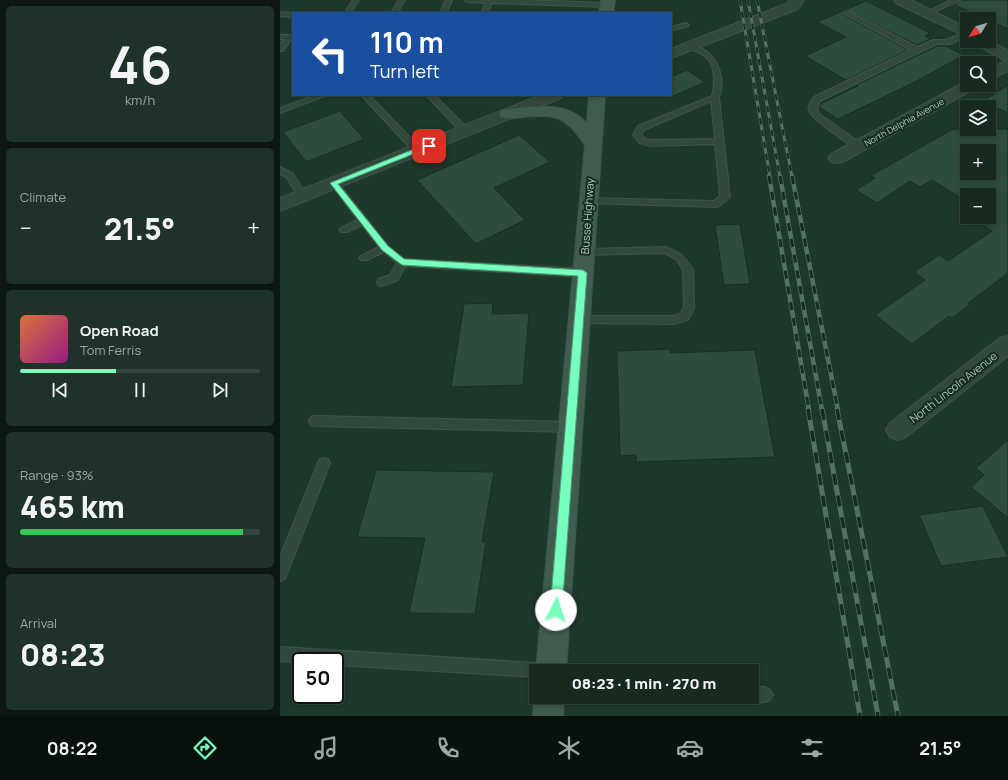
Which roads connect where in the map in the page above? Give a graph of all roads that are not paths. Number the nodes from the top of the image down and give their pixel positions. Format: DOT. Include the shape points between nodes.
graph roads {
  1 [pos="356,0"];
  2 [pos="402,0"];
  3 [pos="449,0"];
  4 [pos="468,0"];
  5 [pos="780,0"];
  6 [pos="797,0"];
  7 [pos="901,0"];
  8 [pos="957,0"];
  9 [pos="490,1"];
  10 [pos="607,6"];
  11 [pos="348,12"];
  12 [pos="395,12"];
  13 [pos="443,12"];
  14 [pos="484,12"];
  15 [pos="928,13"];
  16 [pos="280,14"];
  17 [pos="849,14"];
  18 [pos="292,15"];
  19 [pos="686,25"];
  20 [pos="672,29"];
  21 [pos="960,29"];
  22 [pos="960,33"];
  23 [pos="280,37"];
  24 [pos="672,45"];
  25 [pos="692,46"];
  26 [pos="992,48"];
  27 [pos="280,49"];
  28 [pos="918,50"];
  29 [pos="672,54"];
  30 [pos="1008,57"];
  31 [pos="1008,65"];
  32 [pos="996,71"];
  33 [pos="960,91"];
  34 [pos="320,96"];
  35 [pos="366,96"];
  36 [pos="431,96"];
  37 [pos="553,96"];
  38 [pos="597,96"];
  39 [pos="715,97"];
  40 [pos="280,111"];
  41 [pos="507,114"];
  42 [pos="465,131"];
  43 [pos="719,141"];
  44 [pos="593,145"];
  45 [pos="859,146"];
  46 [pos="417,150"];
  47 [pos="837,158"];
  48 [pos="280,170"];
  49 [pos="334,183"];
  50 [pos="302,196"];
  51 [pos="589,201"];
  52 [pos="280,205"];
  53 [pos="364,222"];
  54 [pos="344,230"];
  55 [pos="385,248"];
  56 [pos="364,258"];
  57 [pos="402,262"];
  58 [pos="584,262"];
  59 [pos="382,282"];
  60 [pos="579,320"];
  61 [pos="1008,344"];
  62 [pos="315,421"];
  63 [pos="571,427"];
  64 [pos="898,430"];
  65 [pos="324,463"];
  66 [pos="280,574"];
  67 [pos="280,654"];
  68 [pos="553,664"];
  69 [pos="529,670"];
  70 [pos="549,704"];
  71 [pos="548,716"];
  1 -- 11 [label="lane"];
  2 -- 12 [label="lane"];
  3 -- 13 [label="lane"];
  4 -- 9 [label="lane"];
  5 -- 24 [label="street"];
  6 -- 25 [label="street" via="793,6"];
  7 -- 15 [label="street"];
  8 -- 15 [label="lane"];
  9 -- 10 [label="lane" via="526,5"];
  9 -- 14 [label="lane"];
  15 -- 21 [label="street"];
  16 -- 18 [label="lane"];
  17 -- 28 [label="lane"];
  19 -- 20 [label="lane"];
  22 -- 28 [label="lane" via="947,42 936,42"];
  23 -- 27 [label="lane" via="289,37"];
  25 -- 29 [label="street"];
  25 -- 39 [label="lane" via="712,59 716,65"];
  26 -- 30 [label="street"];
  28 -- 45 [label="lane" via="817,99 814,103 813,112 816,116"];
  31 -- 32 [label="street"];
  33 -- 45 [label="street, North Delphia Avenue"];
  34 -- 40 [label="lane"];
  35 -- 46 [label="lane"];
  36 -- 42 [label="lane"];
  37 -- 41 [label="street"];
  38 -- 44 [label="main road, Busse Highway"];
  39 -- 43 [label="lane"];
  39 -- 43 [label="lane" via="641,128 638,135 642,141 650,142"];
  41 -- 42 [label="street"];
  41 -- 44 [label="main road" via="546,111 565,115 574,120"];
  42 -- 46 [label="street"];
  43 -- 51 [label="lane" via="726,197 716,204"];
  44 -- 51 [label="main road, Busse Highway"];
  45 -- 47 [label="street, North Delphia Avenue"];
  46 -- 49 [label="street"];
  48 -- 50 [label="lane" via="290,176"];
  49 -- 50 [label="street"];
  49 -- 53 [label="lane"];
  50 -- 52 [label="street"];
  51 -- 58 [label="main road, Busse Highway"];
  53 -- 54 [label="lane"];
  53 -- 55 [label="lane"];
  55 -- 56 [label="lane"];
  55 -- 57 [label="lane"];
  57 -- 58 [label="lane"];
  57 -- 59 [label="lane" via="394,277"];
  58 -- 60 [label="main road, Busse Highway"];
  58 -- 60 [label="lane" via="666,250 679,257 688,269 689,308 684,317 673,320"];
  60 -- 63 [label="main road, Busse Highway"];
  61 -- 64 [label="street, North Lincoln Avenue"];
  62 -- 63 [label="lane"];
  63 -- 68 [label="main road, Busse Highway"];
  65 -- 66 [label="lane"];
  67 -- 69 [label="lane"];
  70 -- 71 [label="main road"];
}
